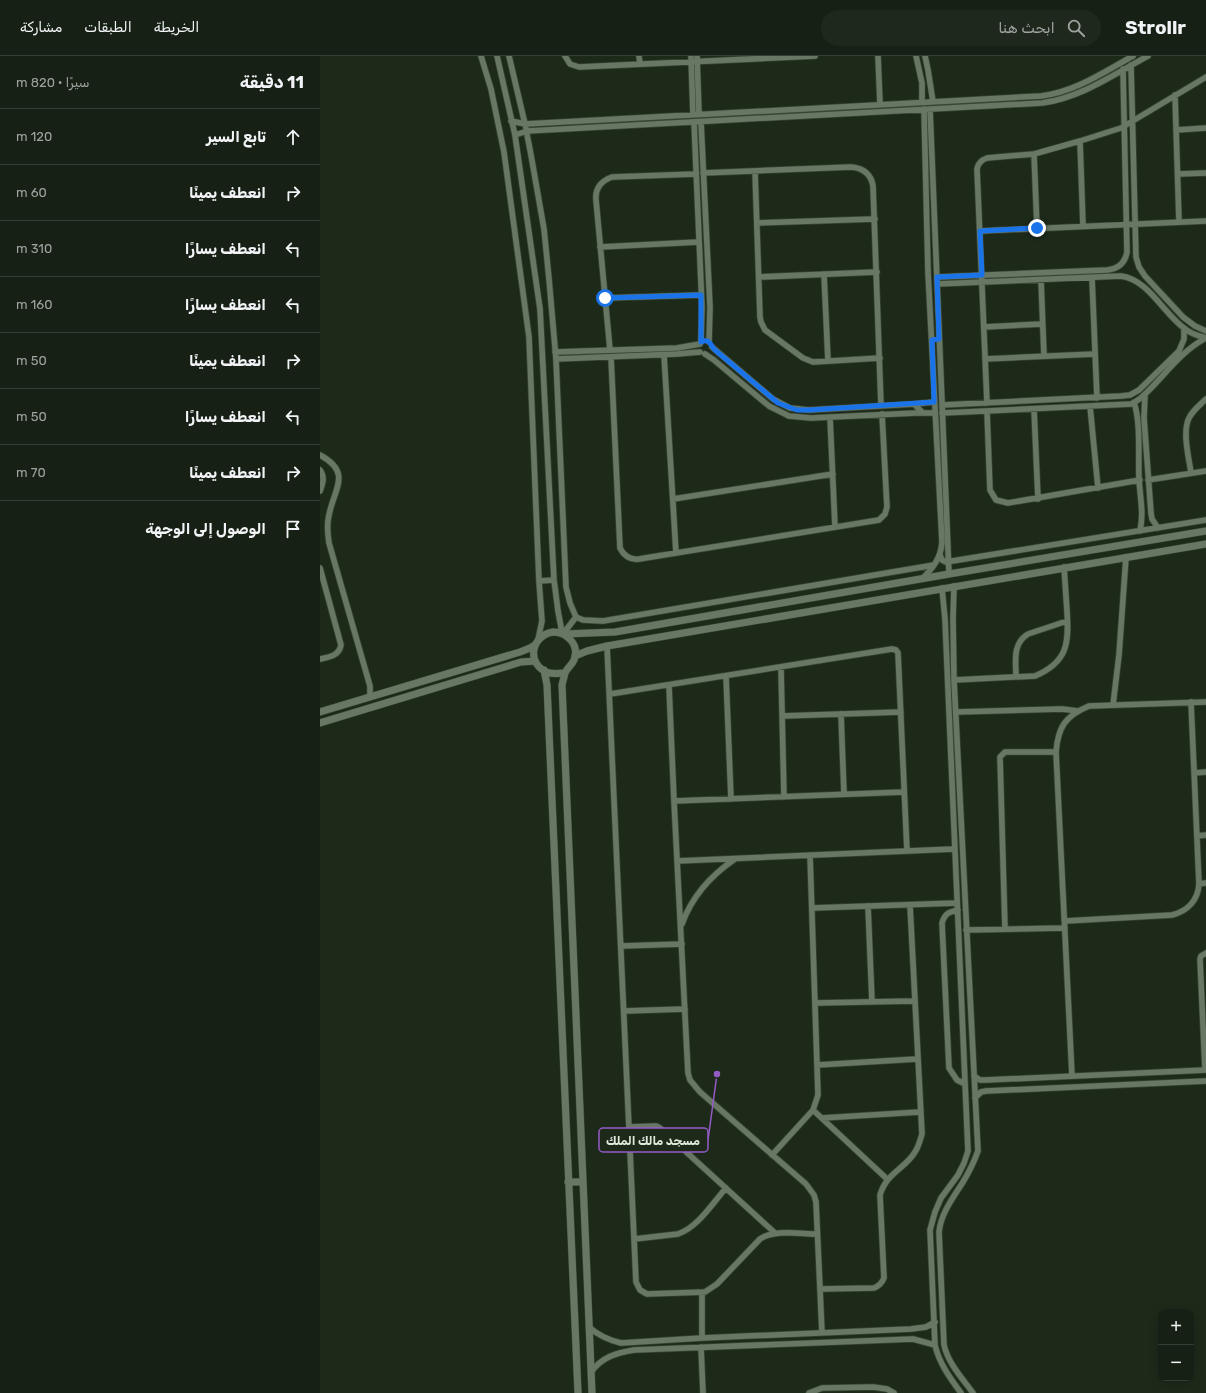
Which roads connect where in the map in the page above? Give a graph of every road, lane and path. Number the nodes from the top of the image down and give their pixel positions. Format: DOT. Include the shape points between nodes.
graph roads {
  1 [pos="481,56"];
  2 [pos="497,56"];
  3 [pos="509,56"];
  4 [pos="565,56"];
  5 [pos="639,56"];
  6 [pos="815,56"];
  7 [pos="878,56"];
  8 [pos="916,56"];
  9 [pos="925,56"];
  10 [pos="1133,56"];
  11 [pos="1148,56"];
  12 [pos="749,58"];
  13 [pos="694,59"];
  14 [pos="640,64"];
  15 [pos="1131,65"];
  16 [pos="1124,69"];
  17 [pos="1206,77"];
  18 [pos="1175,96"];
  19 [pos="922,102"];
  20 [pos="933,102"];
  21 [pos="880,104"];
  22 [pos="927,109"];
  23 [pos="696,115"];
  24 [pos="511,120"];
  25 [pos="694,122"];
  26 [pos="701,122"];
  27 [pos="1132,122"];
  28 [pos="525,124"];
  29 [pos="1125,126"];
  30 [pos="1206,128"];
  31 [pos="1176,130"];
  32 [pos="527,131"];
  33 [pos="515,135"];
  34 [pos="1080,141"];
  35 [pos="1034,154"];
  36 [pos="755,171"];
  37 [pos="704,173"];
  38 [pos="1206,173"];
  39 [pos="696,174"];
  40 [pos="1178,174"];
  41 [pos="875,219"];
  42 [pos="1206,221"];
  43 [pos="1179,222"];
  44 [pos="757,223"];
  45 [pos="1127,224"];
  46 [pos="1134,224"];
  47 [pos="1083,226"];
  48 [pos="1037,228"];
  49 [pos="980,231"];
  50 [pos="699,242"];
  51 [pos="600,247"];
  52 [pos="877,272"];
  53 [pos="824,274"];
  54 [pos="982,275"];
  55 [pos="759,277"];
  56 [pos="937,277"];
  57 [pos="1092,278"];
  58 [pos="1041,280"];
  59 [pos="982,282"];
  60 [pos="937,284"];
  61 [pos="701,295"];
  62 [pos="605,298"];
  63 [pos="1042,324"];
  64 [pos="984,327"];
  65 [pos="1184,328"];
  66 [pos="1206,331"];
  67 [pos="1206,338"];
  68 [pos="939,339"];
  69 [pos="932,340"];
  70 [pos="701,343"];
  71 [pos="711,345"];
  72 [pos="610,350"];
  73 [pos="555,352"];
  74 [pos="703,353"];
  75 [pos="1095,354"];
  76 [pos="664,355"];
  77 [pos="1044,356"];
  78 [pos="611,357"];
  79 [pos="880,358"];
  80 [pos="556,359"];
  81 [pos="985,359"];
  82 [pos="828,361"];
  83 [pos="1145,394"];
  84 [pos="1097,398"];
  85 [pos="1206,399"];
  86 [pos="934,402"];
  87 [pos="1134,402"];
  88 [pos="987,403"];
  89 [pos="914,404"];
  90 [pos="942,405"];
  91 [pos="881,406"];
  92 [pos="1090,406"];
  93 [pos="1034,409"];
  94 [pos="987,411"];
  95 [pos="922,412"];
  96 [pos="935,413"];
  97 [pos="942,413"];
  98 [pos="882,414"];
  99 [pos="830,417"];
  100 [pos="1138,440"];
  101 [pos="1145,440"];
  102 [pos="320,455"];
  103 [pos="937,463"];
  104 [pos="945,463"];
  105 [pos="320,470"];
  106 [pos="1206,471"];
  107 [pos="1191,473"];
  108 [pos="833,474"];
  109 [pos="1140,480"];
  110 [pos="1148,480"];
  111 [pos="1098,488"];
  112 [pos="320,491"];
  113 [pos="673,499"];
  114 [pos="1038,499"];
  115 [pos="1151,516"];
  116 [pos="1142,517"];
  117 [pos="1206,520"];
  118 [pos="835,527"];
  119 [pos="1158,528"];
  120 [pos="1140,531"];
  121 [pos="1206,531"];
  122 [pos="1206,544"];
  123 [pos="1116,546"];
  124 [pos="676,553"];
  125 [pos="940,555"];
  126 [pos="1126,557"];
  127 [pos="1117,558"];
  128 [pos="949,561"];
  129 [pos="934,565"];
  130 [pos="1064,567"];
  131 [pos="320,568"];
  132 [pos="949,574"];
  133 [pos="922,579"];
  134 [pos="554,580"];
  135 [pos="539,581"];
  136 [pos="954,586"];
  137 [pos="942,588"];
  138 [pos="576,617"];
  139 [pos="945,619"];
  140 [pos="953,619"];
  141 [pos="1067,621"];
  142 [pos="563,634"];
  143 [pos="537,642"];
  144 [pos="607,646"];
  145 [pos="575,656"];
  146 [pos="320,659"];
  147 [pos="492,660"];
  148 [pos="536,661"];
  149 [pos="781,668"];
  150 [pos="496,669"];
  151 [pos="544,670"];
  152 [pos="565,673"];
  153 [pos="726,676"];
  154 [pos="1016,677"];
  155 [pos="954,680"];
  156 [pos="669,686"];
  157 [pos="610,694"];
  158 [pos="370,697"];
  159 [pos="1191,702"];
  160 [pos="1206,702"];
  161 [pos="1112,705"];
  162 [pos="1078,711"];
  163 [pos="320,712"];
  164 [pos="900,712"];
  165 [pos="956,712"];
  166 [pos="841,714"];
  167 [pos="782,716"];
  168 [pos="320,723"];
  169 [pos="1056,752"];
  170 [pos="1206,772"];
  171 [pos="1194,773"];
  172 [pos="904,792"];
  173 [pos="844,794"];
  174 [pos="784,797"];
  175 [pos="731,799"];
  176 [pos="674,801"];
  177 [pos="1206,835"];
  178 [pos="1197,836"];
  179 [pos="954,849"];
  180 [pos="907,851"];
  181 [pos="810,855"];
  182 [pos="735,859"];
  183 [pos="677,861"];
  184 [pos="1206,883"];
  185 [pos="1199,884"];
  186 [pos="957,903"];
  187 [pos="910,905"];
  188 [pos="868,906"];
  189 [pos="812,908"];
  190 [pos="958,910"];
  191 [pos="1064,921"];
  192 [pos="681,926"];
  193 [pos="1065,928"];
  194 [pos="1005,929"];
  195 [pos="966,930"];
  196 [pos="682,944"];
  197 [pos="621,946"];
  198 [pos="967,953"];
  199 [pos="1206,953"];
  200 [pos="960,954"];
  201 [pos="914,1001"];
  202 [pos="872,1002"];
  203 [pos="815,1003"];
  204 [pos="685,1009"];
  205 [pos="624,1011"];
  206 [pos="1204,1023"];
  207 [pos="917,1059"];
  208 [pos="817,1065"];
  209 [pos="1205,1070"];
  210 [pos="974,1076"];
  211 [pos="1072,1076"];
  212 [pos="1206,1081"];
  213 [pos="965,1084"];
  214 [pos="975,1098"];
  215 [pos="813,1110"];
  216 [pos="920,1112"];
  217 [pos="822,1118"];
  218 [pos="629,1127"];
  219 [pos="772,1155"];
  220 [pos="887,1180"];
  221 [pos="568,1182"];
  222 [pos="583,1182"];
  223 [pos="726,1188"];
  224 [pos="775,1233"];
  225 [pos="817,1234"];
  226 [pos="634,1239"];
  227 [pos="933,1273"];
  228 [pos="940,1273"];
  229 [pos="820,1289"];
  230 [pos="702,1293"];
  231 [pos="935,1322"];
  232 [pos="589,1327"];
  233 [pos="822,1333"];
  234 [pos="702,1338"];
  235 [pos="634,1342"];
  236 [pos="935,1345"];
  237 [pos="701,1347"];
  238 [pos="634,1350"];
  239 [pos="591,1372"];
  240 [pos="578,1393"];
  241 [pos="592,1393"];
  242 [pos="703,1393"];
  243 [pos="809,1393"];
  244 [pos="894,1393"];
  245 [pos="961,1393"];
  246 [pos="973,1393"];
  1 -- 135 [label="street" via="491,89 504,152 529,337"];
  2 -- 24 [label="street"];
  3 -- 28 [label="street"];
  4 -- 14 [label="street" via="570,64 579,67"];
  5 -- 14 [label="street"];
  6 -- 12 [label="street"];
  7 -- 21 [label="street"];
  8 -- 19 [label="street" via="922,83"];
  9 -- 20 [label="street"];
  10 -- 20 [label="street" via="1081,85 1058,93"];
  11 -- 15 [label="street"];
  12 -- 13 [label="street"];
  13 -- 14 [label="street"];
  13 -- 23 [label="street"];
  15 -- 16 [label="street"];
  15 -- 27 [label="street"];
  16 -- 22 [label="street" via="1076,94 1051,102"];
  16 -- 29 [label="street"];
  17 -- 18 [label="street"];
  18 -- 27 [label="street"];
  18 -- 31 [label="street"];
  19 -- 20 [label="street"];
  19 -- 21 [label="street"];
  21 -- 23 [label="street"];
  22 -- 26 [label="street"];
  22 -- 56 [label="street"];
  22 -- 69 [label="street" via="928,272"];
  23 -- 28 [label="street"];
  24 -- 28 [label="street"];
  24 -- 33 [label="street"];
  25 -- 26 [label="street"];
  25 -- 32 [label="street"];
  25 -- 39 [label="street"];
  26 -- 37 [label="street"];
  27 -- 29 [label="street"];
  27 -- 46 [label="street"];
  28 -- 32 [label="street"];
  29 -- 34 [label="street"];
  29 -- 45 [label="street"];
  30 -- 31 [label="street"];
  31 -- 40 [label="street"];
  32 -- 33 [label="street"];
  32 -- 73 [label="street" via="547,254"];
  33 -- 134 [label="street" via="540,309"];
  34 -- 35 [label="street"];
  34 -- 47 [label="street"];
  35 -- 48 [label="street"];
  35 -- 49 [label="street" via="987,158 978,164"];
  36 -- 37 [label="street"];
  36 -- 41 [label="street" via="860,168 872,181"];
  36 -- 44 [label="street"];
  37 -- 71 [label="street"];
  38 -- 40 [label="street"];
  39 -- 50 [label="street"];
  39 -- 51 [label="street" via="612,178 601,182 595,193"];
  40 -- 43 [label="street"];
  41 -- 44 [label="street"];
  41 -- 52 [label="street"];
  42 -- 43 [label="street"];
  43 -- 46 [label="street"];
  44 -- 55 [label="street"];
  45 -- 46 [label="street"];
  45 -- 47 [label="street"];
  45 -- 54 [label="street" via="1126,256 1121,265 1114,269"];
  46 -- 66 [label="street" via="1136,258 1142,272 1189,322"];
  47 -- 48 [label="street"];
  48 -- 49 [label="street"];
  49 -- 54 [label="street"];
  50 -- 51 [label="street"];
  50 -- 61 [label="street"];
  51 -- 62 [label="street"];
  52 -- 53 [label="street"];
  52 -- 79 [label="street"];
  53 -- 55 [label="street"];
  53 -- 82 [label="street"];
  54 -- 56 [label="street"];
  54 -- 59 [label="street"];
  55 -- 82 [label="street" via="760,318 765,330 803,358 813,362"];
  56 -- 60 [label="street"];
  57 -- 58 [label="street"];
  57 -- 65 [label="street" via="1121,276 1133,279"];
  57 -- 75 [label="street"];
  58 -- 59 [label="street"];
  58 -- 63 [label="street"];
  59 -- 60 [label="street"];
  59 -- 64 [label="street"];
  60 -- 68 [label="street"];
  61 -- 62 [label="street"];
  61 -- 70 [label="street"];
  62 -- 72 [label="street"];
  63 -- 64 [label="street"];
  63 -- 77 [label="street"];
  64 -- 81 [label="street"];
  65 -- 67 [label="street"];
  65 -- 84 [label="street" via="1184,339 1179,351 1139,390 1126,396"];
  67 -- 83 [label="street" via="1190,348"];
  68 -- 69 [label="street"];
  68 -- 90 [label="street"];
  69 -- 86 [label="street"];
  70 -- 71 [label="street" via="705,341"];
  70 -- 72 [label="street" via="683,347"];
  70 -- 74 [label="street" via="699,348"];
  71 -- 74 [label="street" via="710,352"];
  71 -- 91 [label="street" via="773,399 790,408 809,410"];
  72 -- 73 [label="street"];
  73 -- 80 [label="street"];
  74 -- 76 [label="street"];
  74 -- 99 [label="street" via="775,410 796,418"];
  75 -- 77 [label="street"];
  75 -- 84 [label="street"];
  76 -- 78 [label="street"];
  76 -- 113 [label="street"];
  77 -- 81 [label="street"];
  78 -- 80 [label="street"];
  78 -- 124 [label="street" via="620,548 624,555 631,559"];
  79 -- 82 [label="street"];
  79 -- 91 [label="street"];
  80 -- 138 [label="street" via="566,587"];
  81 -- 88 [label="street"];
  83 -- 87 [label="street"];
  83 -- 101 [label="street"];
  84 -- 88 [label="street"];
  85 -- 107 [label="street" via="1192,413 1187,425"];
  86 -- 89 [label="street"];
  86 -- 96 [label="street"];
  87 -- 92 [label="street"];
  87 -- 100 [label="street"];
  88 -- 90 [label="street"];
  89 -- 91 [label="street"];
  89 -- 95 [label="street"];
  90 -- 97 [label="street"];
  92 -- 93 [label="street"];
  92 -- 111 [label="street"];
  93 -- 94 [label="street"];
  93 -- 114 [label="street"];
  94 -- 97 [label="street"];
  94 -- 114 [label="street" via="991,494 996,500 1004,503"];
  95 -- 96 [label="street"];
  95 -- 98 [label="street"];
  96 -- 103 [label="street"];
  97 -- 104 [label="street"];
  98 -- 99 [label="street"];
  98 -- 118 [label="street" via="887,510 879,520"];
  99 -- 108 [label="street"];
  100 -- 101 [label="street"];
  100 -- 109 [label="street"];
  101 -- 110 [label="street"];
  102 -- 158 [label="street" via="331,461 339,474 328,521 329,543 370,686"];
  103 -- 104 [label="street"];
  103 -- 125 [label="street" via="942,542"];
  104 -- 128 [label="street"];
  105 -- 112 [label="street" via="324,481"];
  106 -- 107 [label="street"];
  107 -- 110 [label="street"];
  108 -- 113 [label="street"];
  108 -- 118 [label="street"];
  109 -- 111 [label="street"];
  109 -- 116 [label="street"];
  110 -- 115 [label="street"];
  111 -- 114 [label="street"];
  113 -- 124 [label="street"];
  115 -- 116 [label="street"];
  115 -- 119 [label="street"];
  116 -- 120 [label="street"];
  117 -- 119 [label="street"];
  118 -- 124 [label="street"];
  119 -- 120 [label="street"];
  120 -- 128 [label="street"];
  121 -- 123 [label="street"];
  122 -- 126 [label="street"];
  123 -- 127 [label="street"];
  123 -- 132 [label="street"];
  125 -- 128 [label="street" via="944,561"];
  125 -- 129 [label="street"];
  126 -- 127 [label="street"];
  126 -- 161 [label="street" via="1120,655"];
  127 -- 130 [label="street"];
  128 -- 132 [label="street"];
  129 -- 133 [label="street"];
  129 -- 138 [label="street" via="603,621"];
  130 -- 136 [label="street"];
  130 -- 141 [label="street"];
  131 -- 146 [label="street" via="341,645 336,654"];
  132 -- 133 [label="street"];
  133 -- 142 [label="street" via="615,632"];
  134 -- 135 [label="street"];
  134 -- 142 [label="street"];
  135 -- 143 [label="street" via="542,621"];
  136 -- 137 [label="street"];
  136 -- 140 [label="street"];
  137 -- 139 [label="street"];
  137 -- 144 [label="street"];
  138 -- 142 [label="street"];
  139 -- 140 [label="street"];
  139 -- 179 [label="street"];
  140 -- 155 [label="street"];
  141 -- 154 [label="street" via="1067,641 1056,663 1047,671 1035,676"];
  141 -- 154 [label="street" via="1028,634 1019,641 1016,651"];
  142 -- 143 [label="street" via="548,633"];
  142 -- 145 [label="street" via="573,643"];
  143 -- 147 [label="street" via="525,650"];
  143 -- 148 [label="street" via="534,653"];
  144 -- 145 [label="street"];
  144 -- 157 [label="street"];
  145 -- 152 [label="street"];
  147 -- 150 [label="street"];
  147 -- 158 [label="street"];
  148 -- 150 [label="street"];
  148 -- 151 [label="street"];
  149 -- 153 [label="street"];
  149 -- 164 [label="street" via="894,649 898,653"];
  149 -- 167 [label="street"];
  150 -- 168 [label="street"];
  151 -- 152 [label="street" via="555,674"];
  151 -- 221 [label="street" via="548,692"];
  152 -- 222 [label="street" via="562,685 565,783"];
  153 -- 156 [label="street"];
  153 -- 175 [label="street"];
  154 -- 155 [label="street"];
  155 -- 165 [label="street"];
  156 -- 157 [label="street"];
  156 -- 176 [label="street"];
  157 -- 197 [label="street"];
  158 -- 163 [label="street"];
  159 -- 160 [label="street"];
  159 -- 161 [label="street"];
  159 -- 171 [label="street"];
  161 -- 162 [label="street" via="1089,706"];
  162 -- 165 [label="street" via="1062,709"];
  162 -- 169 [label="street" via="1061,727"];
  164 -- 166 [label="street"];
  164 -- 172 [label="street"];
  165 -- 195 [label="street"];
  166 -- 167 [label="street"];
  166 -- 173 [label="street"];
  167 -- 174 [label="street"];
  169 -- 191 [label="street"];
  169 -- 194 [label="street" via="1004,752 1000,757"];
  170 -- 171 [label="street"];
  171 -- 178 [label="street"];
  172 -- 173 [label="street"];
  172 -- 180 [label="street"];
  173 -- 174 [label="street"];
  174 -- 175 [label="street"];
  175 -- 176 [label="street"];
  176 -- 183 [label="street"];
  177 -- 178 [label="street"];
  178 -- 185 [label="street"];
  179 -- 180 [label="street"];
  179 -- 186 [label="street"];
  180 -- 181 [label="street"];
  181 -- 182 [label="street"];
  181 -- 189 [label="street"];
  182 -- 183 [label="street"];
  182 -- 192 [label="street" via="717,872 702,888 689,906"];
  183 -- 192 [label="street"];
  184 -- 185 [label="street"];
  185 -- 191 [label="street" via="1194,901 1177,914"];
  186 -- 187 [label="street"];
  186 -- 190 [label="street"];
  187 -- 188 [label="street"];
  187 -- 201 [label="street"];
  188 -- 189 [label="street"];
  188 -- 202 [label="street"];
  189 -- 203 [label="street"];
  190 -- 200 [label="street"];
  190 -- 213 [label="street" via="944,916 942,923 949,1068 957,1080"];
  191 -- 193 [label="street"];
  192 -- 196 [label="street"];
  193 -- 194 [label="street"];
  193 -- 211 [label="street"];
  194 -- 195 [label="street"];
  195 -- 198 [label="street"];
  196 -- 197 [label="street"];
  196 -- 204 [label="street"];
  197 -- 205 [label="street"];
  198 -- 200 [label="street"];
  198 -- 210 [label="street"];
  199 -- 206 [label="street" via="1200,959"];
  200 -- 213 [label="street"];
  201 -- 202 [label="street"];
  201 -- 207 [label="street"];
  202 -- 203 [label="street"];
  203 -- 208 [label="street"];
  204 -- 205 [label="street"];
  204 -- 219 [label="street" via="690,1080 700,1092"];
  205 -- 218 [label="street"];
  206 -- 209 [label="street"];
  207 -- 208 [label="street"];
  207 -- 216 [label="street"];
  208 -- 215 [label="street" via="818,1095"];
  209 -- 211 [label="street"];
  210 -- 211 [label="street" via="986,1080"];
  210 -- 214 [label="street"];
  212 -- 214 [label="street" via="986,1091"];
  213 -- 227 [label="street" via="968,1151 958,1175 941,1198 932,1220 930,1230"];
  214 -- 228 [label="street" via="978,1151 969,1173 940,1222"];
  215 -- 217 [label="street"];
  215 -- 219 [label="street"];
  216 -- 217 [label="street"];
  216 -- 220 [label="street" via="920,1144 915,1153"];
  217 -- 220 [label="street"];
  218 -- 223 [label="street" via="660,1128"];
  218 -- 226 [label="street"];
  219 -- 225 [label="street" via="811,1189 816,1202"];
  220 -- 229 [label="street" via="882,1187 880,1200 884,1278 882,1283 874,1288"];
  221 -- 222 [label="street"];
  221 -- 240 [label="street"];
  222 -- 232 [label="street"];
  223 -- 224 [label="street"];
  223 -- 226 [label="street" via="694,1225 684,1232"];
  224 -- 225 [label="street"];
  224 -- 230 [label="street" via="764,1235 717,1284"];
  225 -- 229 [label="street"];
  226 -- 230 [label="street" via="636,1282 643,1293"];
  227 -- 228 [label="street"];
  227 -- 231 [label="street"];
  228 -- 246 [label="street" via="944,1345 950,1361"];
  229 -- 233 [label="street"];
  230 -- 234 [label="street"];
  231 -- 233 [label="street" via="911,1329"];
  231 -- 236 [label="street"];
  232 -- 235 [label="street" via="609,1340 621,1343"];
  232 -- 239 [label="street"];
  233 -- 234 [label="street"];
  234 -- 235 [label="street"];
  235 -- 238 [label="street"];
  236 -- 237 [label="street" via="913,1339"];
  236 -- 245 [label="street" via="937,1355"];
  237 -- 238 [label="street"];
  237 -- 242 [label="street"];
  238 -- 239 [label="street" via="607,1358 597,1364"];
  239 -- 241 [label="street"];
  243 -- 244 [label="street" via="822,1388 873,1386"];
}
